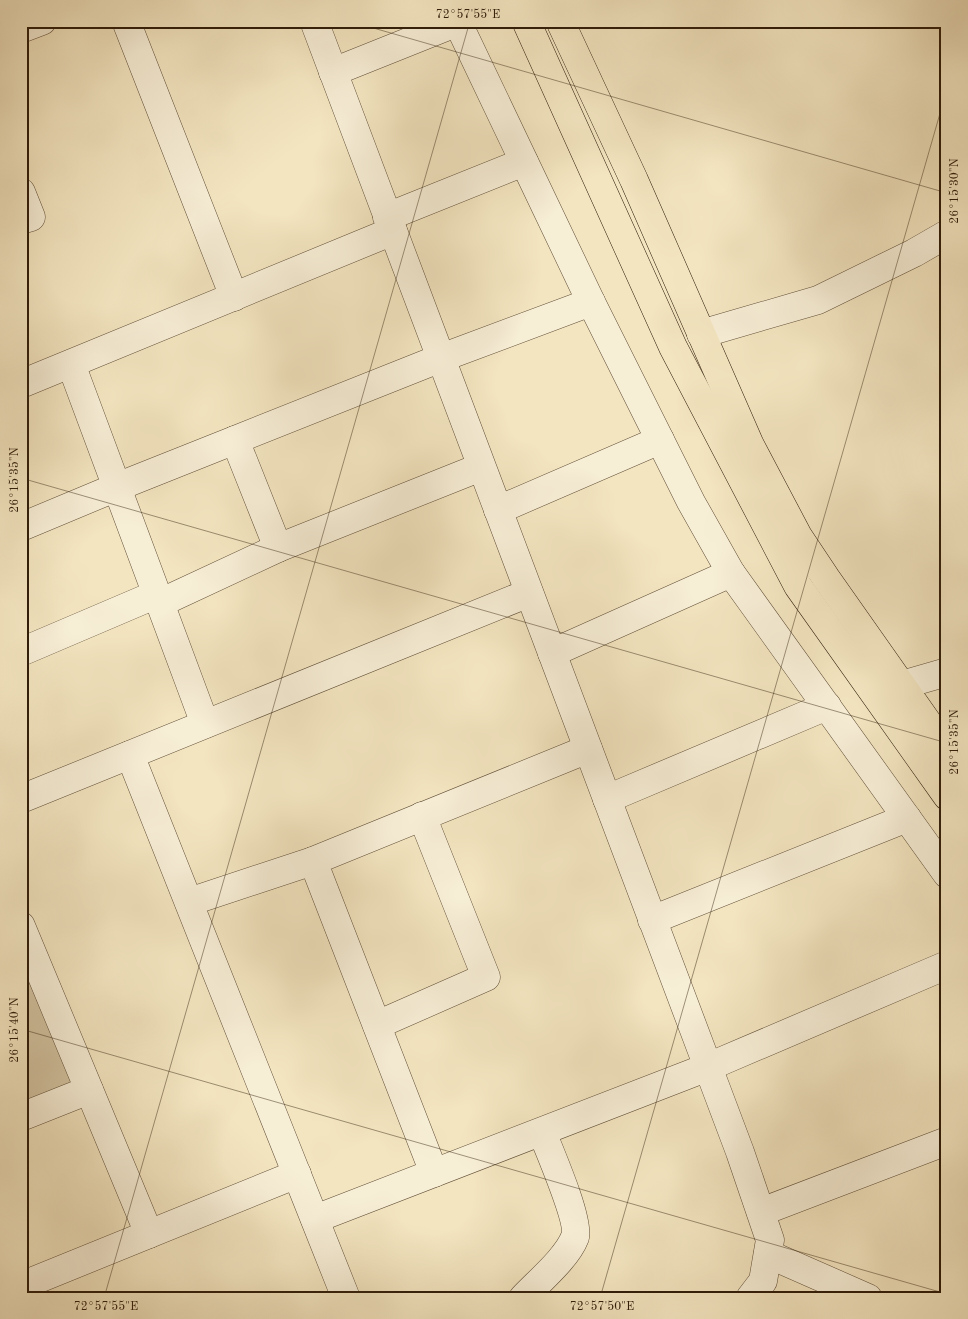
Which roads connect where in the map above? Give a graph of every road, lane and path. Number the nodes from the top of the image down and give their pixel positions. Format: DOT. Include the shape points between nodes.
graph roads {
  1 [pos="42,21"];
  2 [pos="126,21"];
  3 [pos="314,21"];
  4 [pos="526,21"];
  5 [pos="560,21"];
  6 [pos="458,22"];
  7 [pos="21,30"];
  8 [pos="333,72"];
  9 [pos="524,162"];
  10 [pos="21,192"];
  11 [pos="21,220"];
  12 [pos="390,224"];
  13 [pos="947,234"];
  14 [pos="234,296"];
  15 [pos="591,302"];
  16 [pos="701,334"];
  17 [pos="441,358"];
  18 [pos="71,364"];
  19 [pos="21,384"];
  20 [pos="235,440"];
  21 [pos="660,440"];
  22 [pos="481,467"];
  23 [pos="117,487"];
  24 [pos="498,510"];
  25 [pos="21,527"];
  26 [pos="278,548"];
  27 [pos="731,573"];
  28 [pos="529,593"];
  29 [pos="158,598"];
  30 [pos="21,652"];
  31 [pos="552,654"];
  32 [pos="947,672"];
  33 [pos="902,685"];
  34 [pos="878,698"];
  35 [pos="827,706"];
  36 [pos="205,724"];
  37 [pos="588,749"];
  38 [pos="947,750"];
  39 [pos="130,755"];
  40 [pos="947,796"];
  41 [pos="21,799"];
  42 [pos="607,799"];
  43 [pos="422,816"];
  44 [pos="907,818"];
  45 [pos="313,861"];
  46 [pos="947,874"];
  47 [pos="189,902"];
  48 [pos="652,920"];
  49 [pos="21,926"];
  50 [pos="947,965"];
  51 [pos="29,967"];
  52 [pos="377,1026"];
  53 [pos="708,1067"];
  54 [pos="89,1090"];
  55 [pos="21,1117"];
  56 [pos="542,1132"];
  57 [pos="947,1141"];
  58 [pos="434,1173"];
  59 [pos="297,1174"];
  60 [pos="761,1212"];
  61 [pos="315,1219"];
  62 [pos="149,1234"];
  63 [pos="768,1254"];
  64 [pos="21,1286"];
  65 [pos="346,1298"];
  66 [pos="523,1298"];
  67 [pos="750,1298"];
  68 [pos="868,1298"];
  1 -- 7 [label="street"];
  2 -- 14 [label="street"];
  3 -- 8 [label="street"];
  4 -- 34 [label="main road" via="673,347 798,586"];
  5 -- 16 [label="main road"];
  6 -- 8 [label="street"];
  6 -- 9 [label="street"];
  8 -- 12 [label="street"];
  9 -- 12 [label="street"];
  9 -- 15 [label="street"];
  10 -- 11 [label="street" via="31,216"];
  12 -- 14 [label="street"];
  12 -- 17 [label="street"];
  13 -- 16 [label="street" via="818,300"];
  14 -- 18 [label="street"];
  15 -- 17 [label="street"];
  15 -- 21 [label="street"];
  16 -- 33 [label="main road" via="750,445 798,536"];
  17 -- 20 [label="street"];
  17 -- 22 [label="street"];
  18 -- 19 [label="street"];
  18 -- 23 [label="street"];
  20 -- 23 [label="street"];
  20 -- 26 [label="street"];
  21 -- 24 [label="street"];
  21 -- 27 [label="street"];
  22 -- 24 [label="street"];
  22 -- 26 [label="street"];
  23 -- 25 [label="street"];
  23 -- 29 [label="street"];
  24 -- 28 [label="street"];
  26 -- 29 [label="street"];
  27 -- 31 [label="street"];
  27 -- 35 [label="street"];
  28 -- 31 [label="street"];
  28 -- 36 [label="street"];
  29 -- 30 [label="street"];
  29 -- 36 [label="street"];
  31 -- 37 [label="street"];
  32 -- 33 [label="street"];
  33 -- 34 [label="street"];
  33 -- 38 [label="main road"];
  34 -- 40 [label="main road"];
  35 -- 42 [label="street"];
  35 -- 44 [label="street"];
  36 -- 39 [label="street"];
  37 -- 42 [label="street"];
  37 -- 43 [label="street"];
  39 -- 41 [label="street"];
  39 -- 47 [label="street"];
  42 -- 48 [label="street"];
  43 -- 45 [label="street"];
  43 -- 52 [label="street" via="486,977"];
  44 -- 46 [label="street"];
  44 -- 48 [label="street"];
  45 -- 47 [label="street"];
  45 -- 52 [label="street"];
  47 -- 59 [label="street"];
  48 -- 53 [label="street"];
  49 -- 51 [label="street"];
  50 -- 53 [label="street"];
  51 -- 54 [label="street"];
  52 -- 58 [label="street"];
  53 -- 56 [label="street"];
  53 -- 60 [label="street"];
  54 -- 55 [label="street"];
  54 -- 62 [label="street"];
  56 -- 58 [label="street"];
  56 -- 66 [label="street" via="574,1218 576,1235 566,1252"];
  57 -- 60 [label="street"];
  58 -- 61 [label="street"];
  59 -- 61 [label="street"];
  59 -- 62 [label="street"];
  60 -- 63 [label="street" via="770,1240"];
  61 -- 65 [label="street"];
  62 -- 64 [label="street"];
  63 -- 67 [label="street" via="763,1281"];
  63 -- 68 [label="street"];
}
